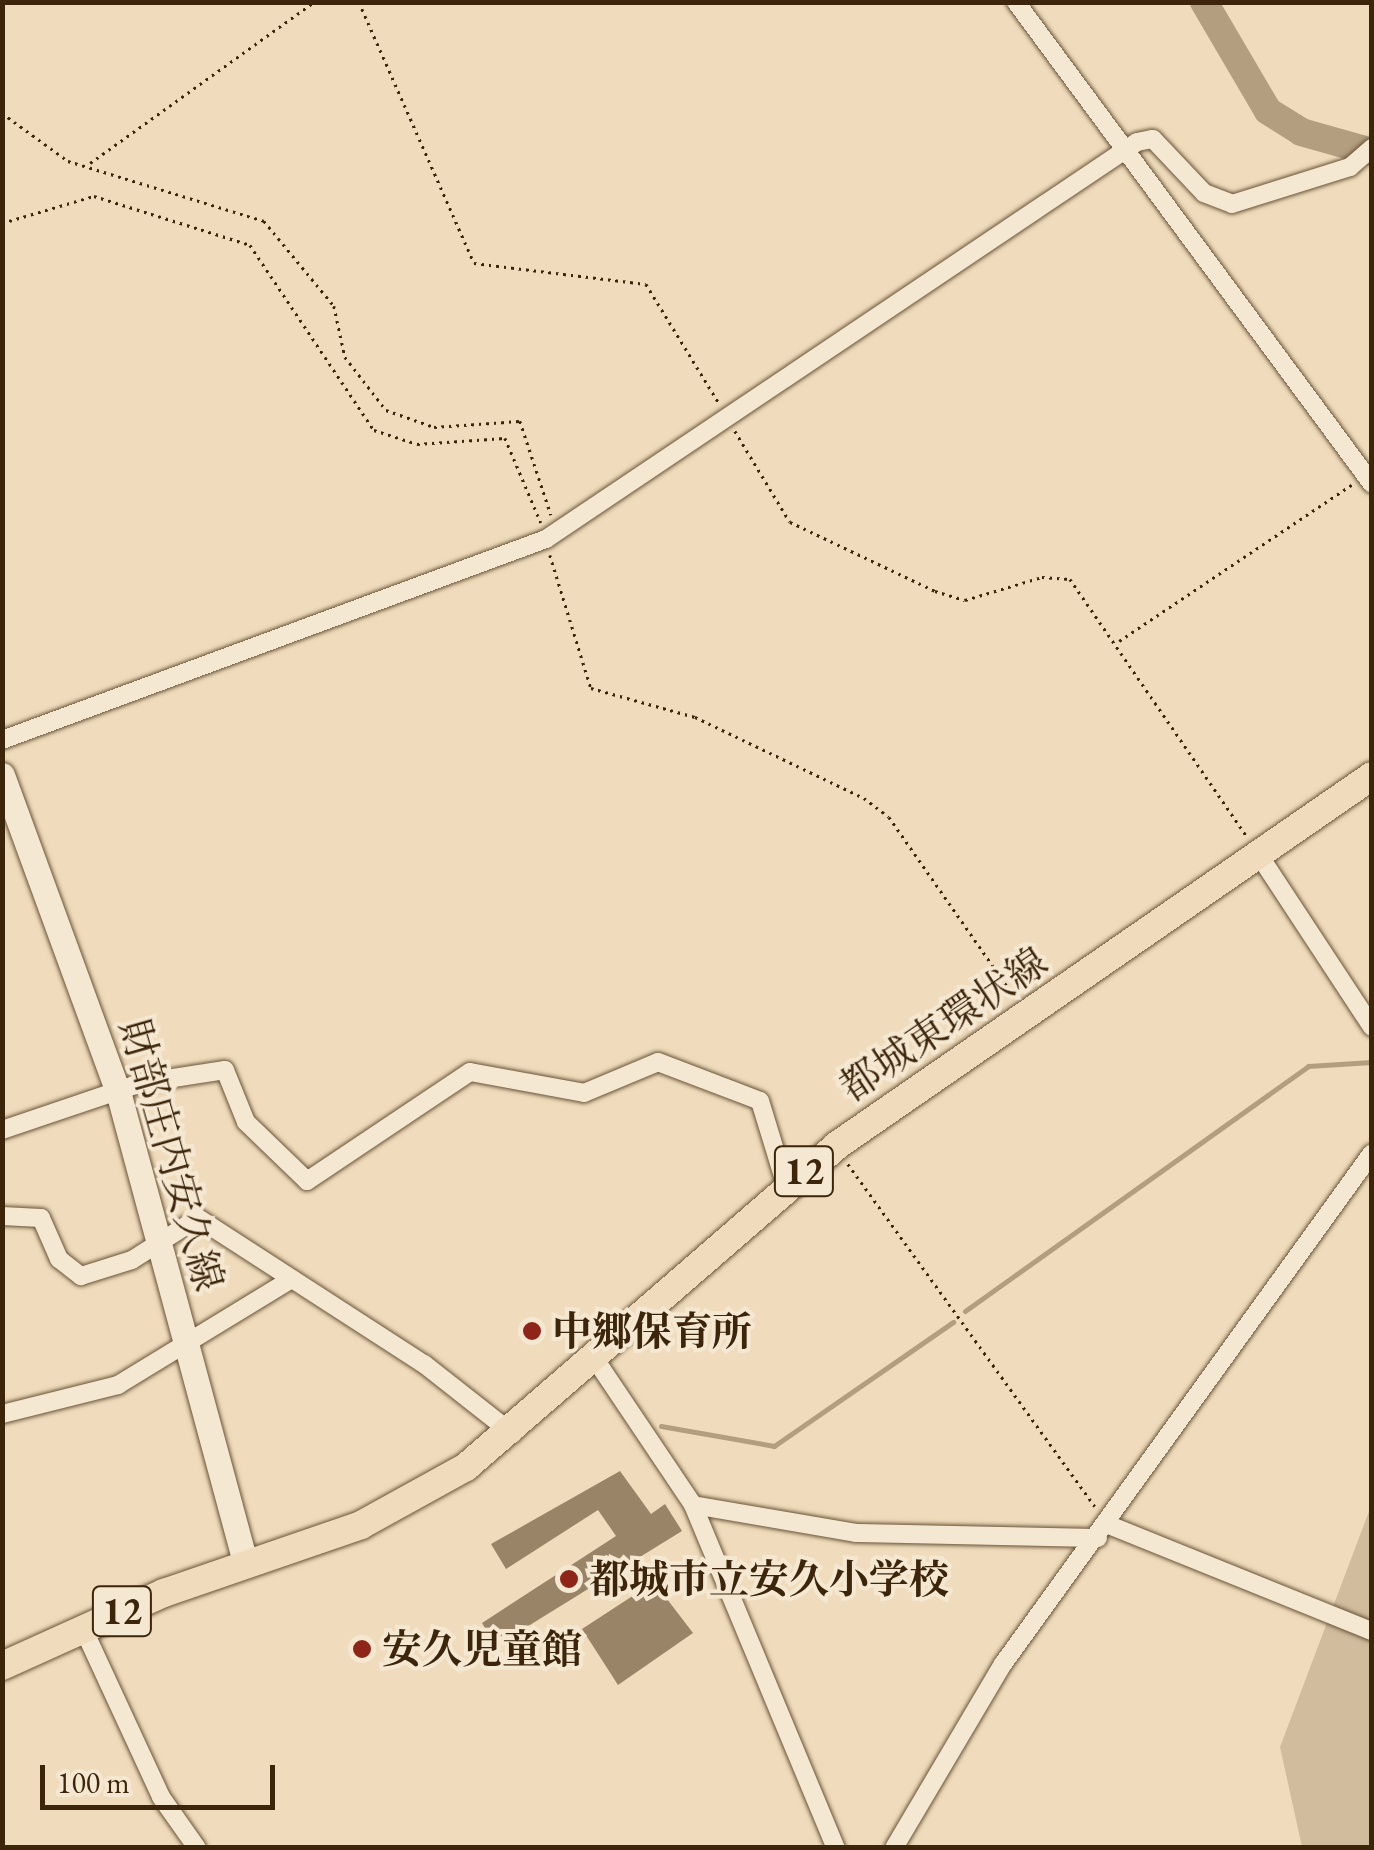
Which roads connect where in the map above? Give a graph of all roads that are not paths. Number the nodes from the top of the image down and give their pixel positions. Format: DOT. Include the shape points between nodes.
graph roads {
  1 [pos="1016,2"];
  2 [pos="1372,148"];
  3 [pos="1128,150"];
  4 [pos="1368,480"];
  5 [pos="2,740"];
  6 [pos="2,775"];
  7 [pos="1372,776"];
  8 [pos="1259,855"];
  9 [pos="1372,1026"];
  10 [pos="119,1095"];
  11 [pos="2,1130"];
  12 [pos="1372,1153"];
  13 [pos="786,1186"];
  14 [pos="2,1216"];
  15 [pos="160,1242"];
  16 [pos="287,1282"];
  17 [pos="187,1346"];
  18 [pos="594,1359"];
  19 [pos="2,1414"];
  20 [pos="513,1434"];
  21 [pos="693,1505"];
  22 [pos="1104,1531"];
  23 [pos="245,1563"];
  24 [pos="83,1628"];
  25 [pos="1372,1630"];
  26 [pos="2,1666"];
  27 [pos="197,1848"];
  28 [pos="836,1848"];
  29 [pos="894,1848"];
  1 -- 3 [label="street"];
  2 -- 3 [label="street" via="1350,167 1232,204 1204,193 1153,139"];
  3 -- 4 [label="street"];
  3 -- 5 [label="street" via="551,536"];
  6 -- 10 [label="main road, 財部庄内安久線"];
  7 -- 8 [label="main road, 都城東環状線 / 12"];
  8 -- 9 [label="street"];
  8 -- 13 [label="main road, 都城東環状線 / 12"];
  10 -- 11 [label="street"];
  10 -- 13 [label="street" via="204,1068 225,1070 246,1122 307,1181 470,1072 584,1093 658,1062 760,1101"];
  10 -- 15 [label="main road, 財部庄内安久線"];
  12 -- 22 [label="street"];
  13 -- 18 [label="main road, 都城東環状線 / 12"];
  14 -- 15 [label="street" via="41,1218 60,1259 81,1276"];
  15 -- 16 [label="street" via="198,1218"];
  15 -- 17 [label="main road, 財部庄内安久線"];
  16 -- 17 [label="street"];
  16 -- 20 [label="street" via="424,1364"];
  17 -- 19 [label="street" via="118,1385"];
  17 -- 23 [label="main road, 財部庄内安久線"];
  18 -- 20 [label="main road, 都城東環状線 / 12"];
  18 -- 21 [label="street"];
  20 -- 23 [label="main road, 都城東環状線 / 12" via="361,1525"];
  21 -- 22 [label="street" via="856,1533"];
  21 -- 28 [label="street"];
  22 -- 25 [label="street"];
  22 -- 29 [label="street" via="1004,1664"];
  23 -- 24 [label="main road, 都城東環状線 / 12"];
  24 -- 26 [label="main road, 都城東環状線 / 12"];
  24 -- 27 [label="street" via="162,1797"];
}
